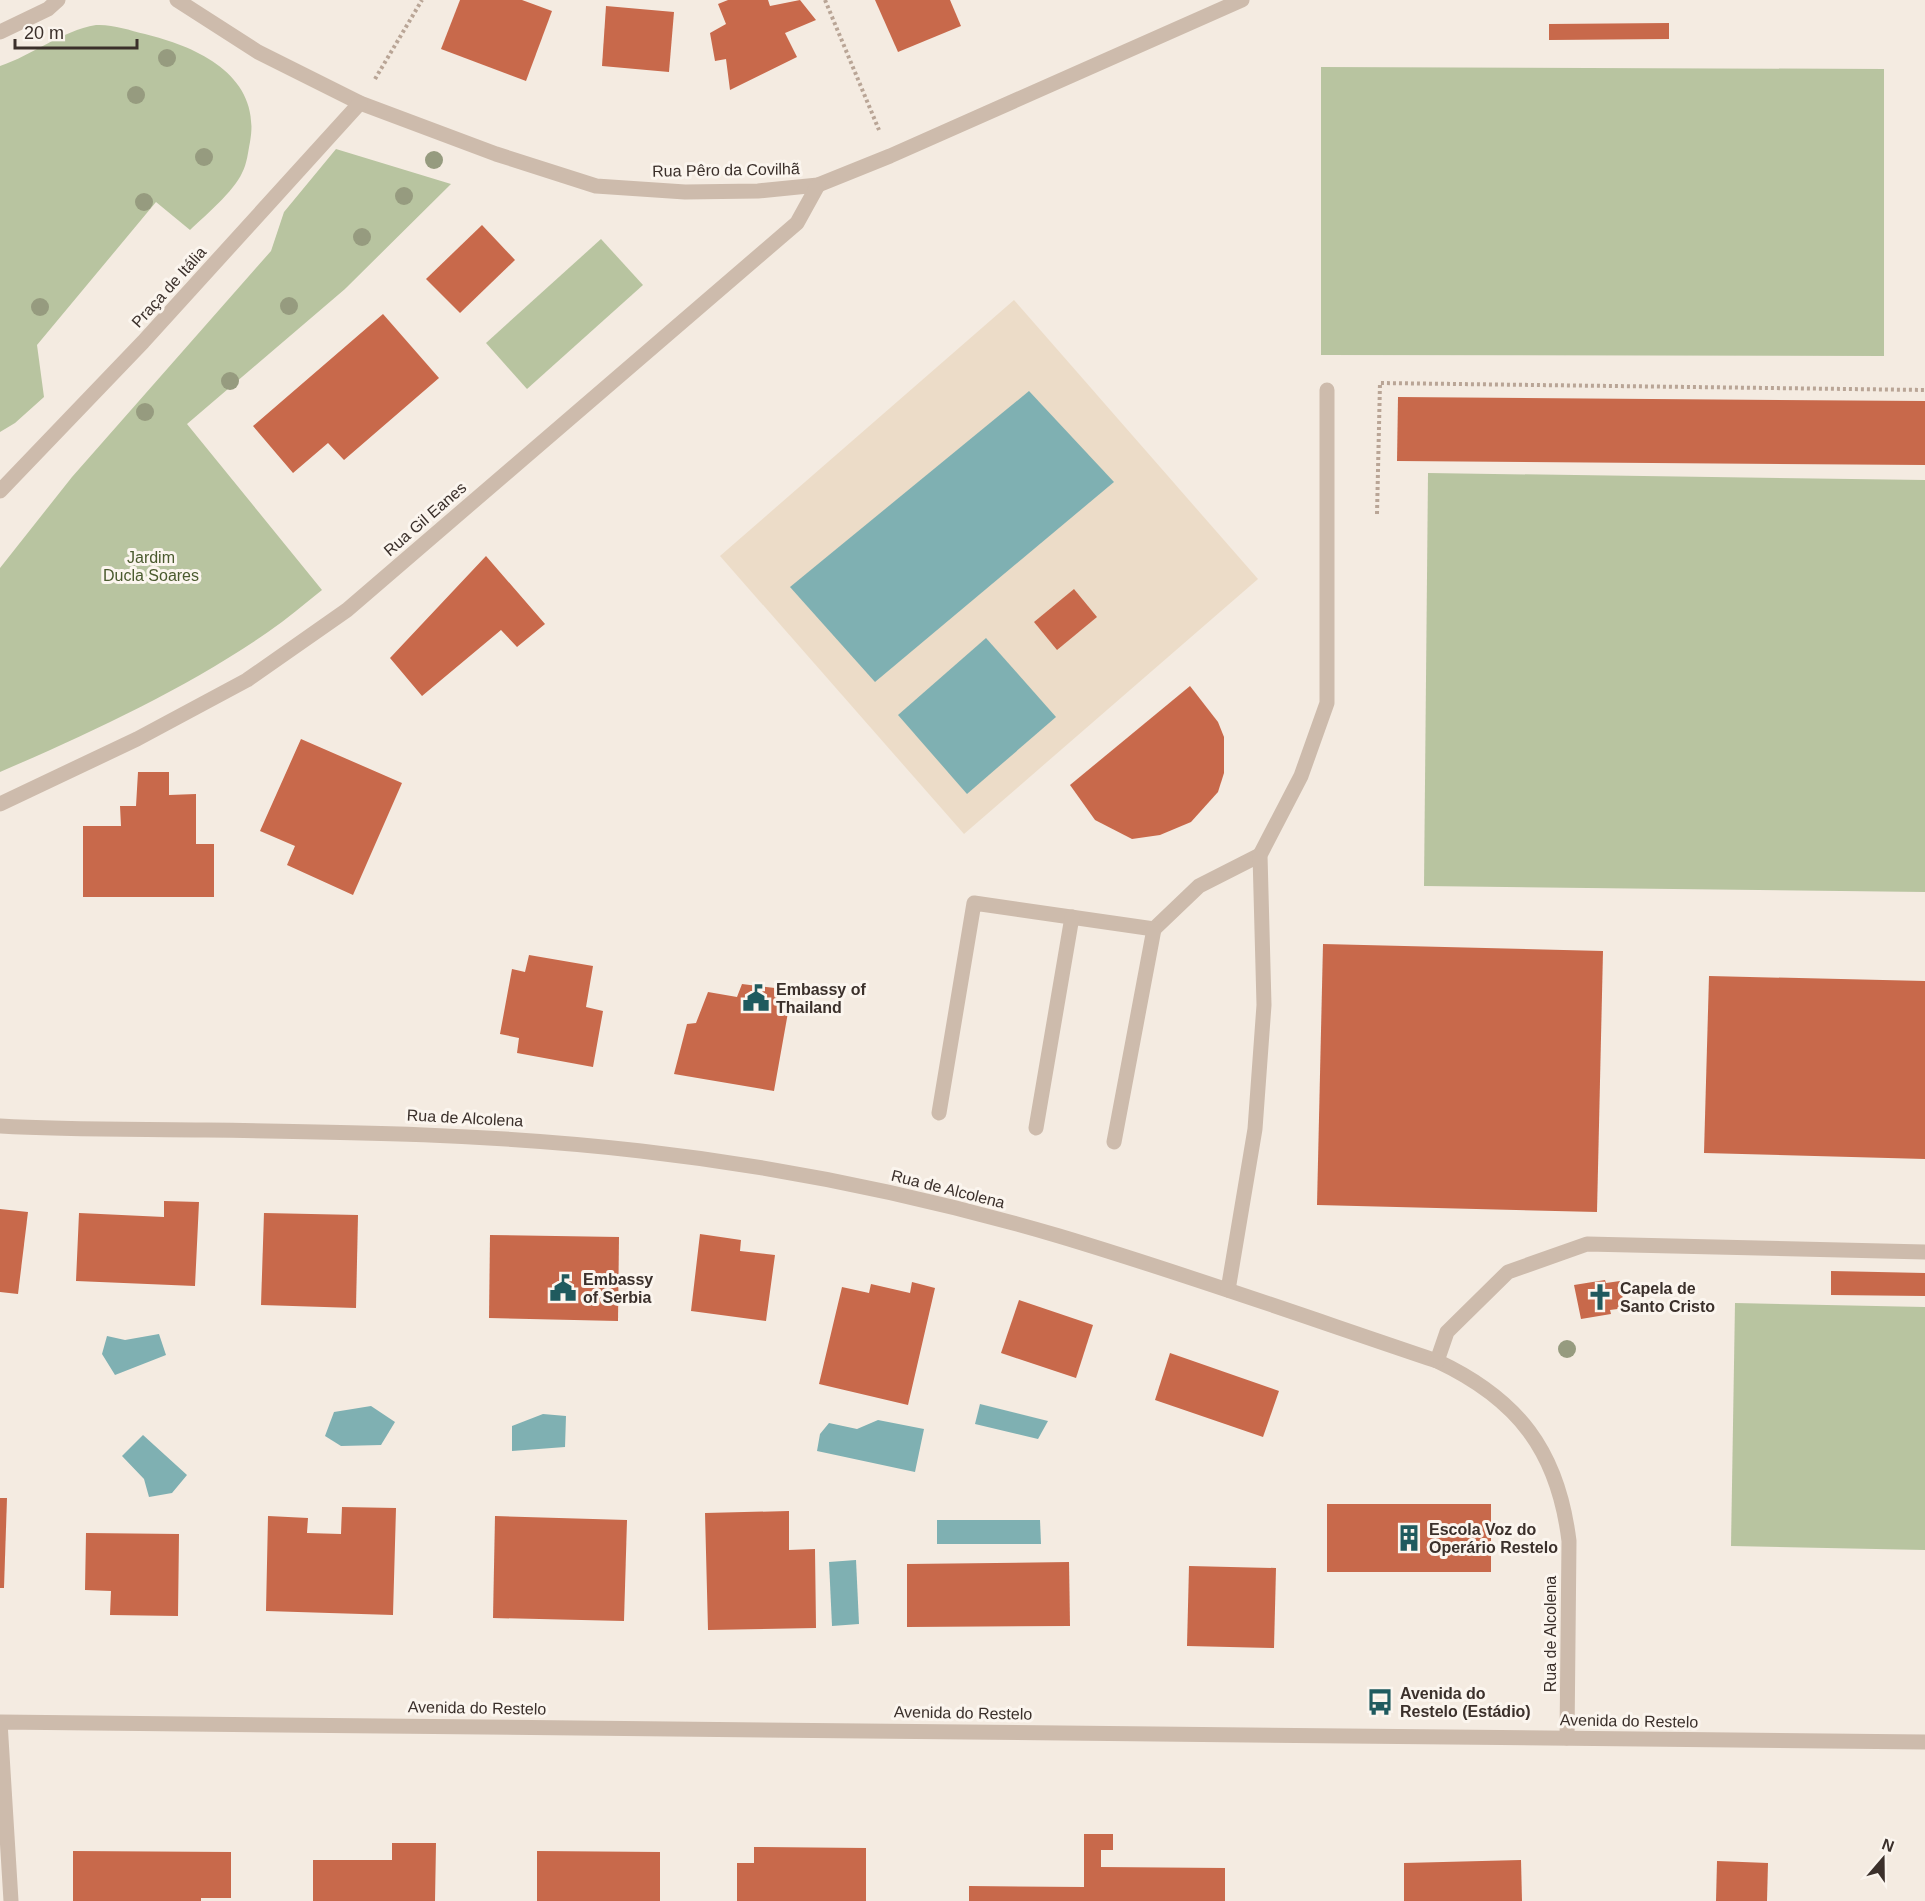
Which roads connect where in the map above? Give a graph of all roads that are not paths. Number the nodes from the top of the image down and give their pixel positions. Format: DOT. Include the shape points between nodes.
graph roads {
  1 [pos="58,0"];
  2 [pos="177,0"];
  3 [pos="1242,0"];
  4 [pos="0,32"];
  5 [pos="360,103"];
  6 [pos="818,185"];
  7 [pos="1327,390"];
  8 [pos="0,491"];
  9 [pos="0,804"];
  10 [pos="1260,855"];
  11 [pos="1072,918"];
  12 [pos="1154,929"];
  13 [pos="939,1113"];
  14 [pos="0,1126"];
  15 [pos="1036,1128"];
  16 [pos="1114,1142"];
  17 [pos="1925,1252"];
  18 [pos="1228,1290"];
  19 [pos="1437,1361"];
  20 [pos="0,1722"];
  21 [pos="1567,1738"];
  22 [pos="1925,1742"];
  23 [pos="11,1901"];
  1 -- 4 [label="street" via="48,9"];
  2 -- 5 [label="street, Rua Pêro da Covilhã" via="258,52"];
  3 -- 6 [label="street, Rua Pêro da Covilhã"];
  5 -- 6 [label="street, Rua Pêro da Covilhã" via="596,186 685,192"];
  5 -- 8 [label="street, Praça de Itália" via="143,342"];
  6 -- 9 [label="street, Rua Gil Eanes" via="797,224 347,610 247,680 137,739"];
  7 -- 10 [label="street" via="1327,703 1301,776"];
  10 -- 12 [label="street" via="1199,886"];
  10 -- 18 [label="street" via="1264,1005 1255,1129"];
  11 -- 12 [label="street"];
  11 -- 13 [label="street" via="974,903"];
  11 -- 15 [label="street"];
  12 -- 16 [label="street"];
  14 -- 18 [label="street, Rua de Alcolena" via="435,1134 644,1151 748,1166 954,1208 1056,1235"];
  17 -- 19 [label="street" via="1587,1244 1508,1272 1447,1332"];
  18 -- 19 [label="street, Rua de Alcolena"];
  19 -- 21 [label="street, Rua de Alcolena" via="1464,1373 1510,1409 1530,1431 1557,1483 1569,1541"];
  20 -- 21 [label="street, Avenida do Restelo"];
  20 -- 23 [label="street"];
  21 -- 22 [label="street, Avenida do Restelo"];
}
